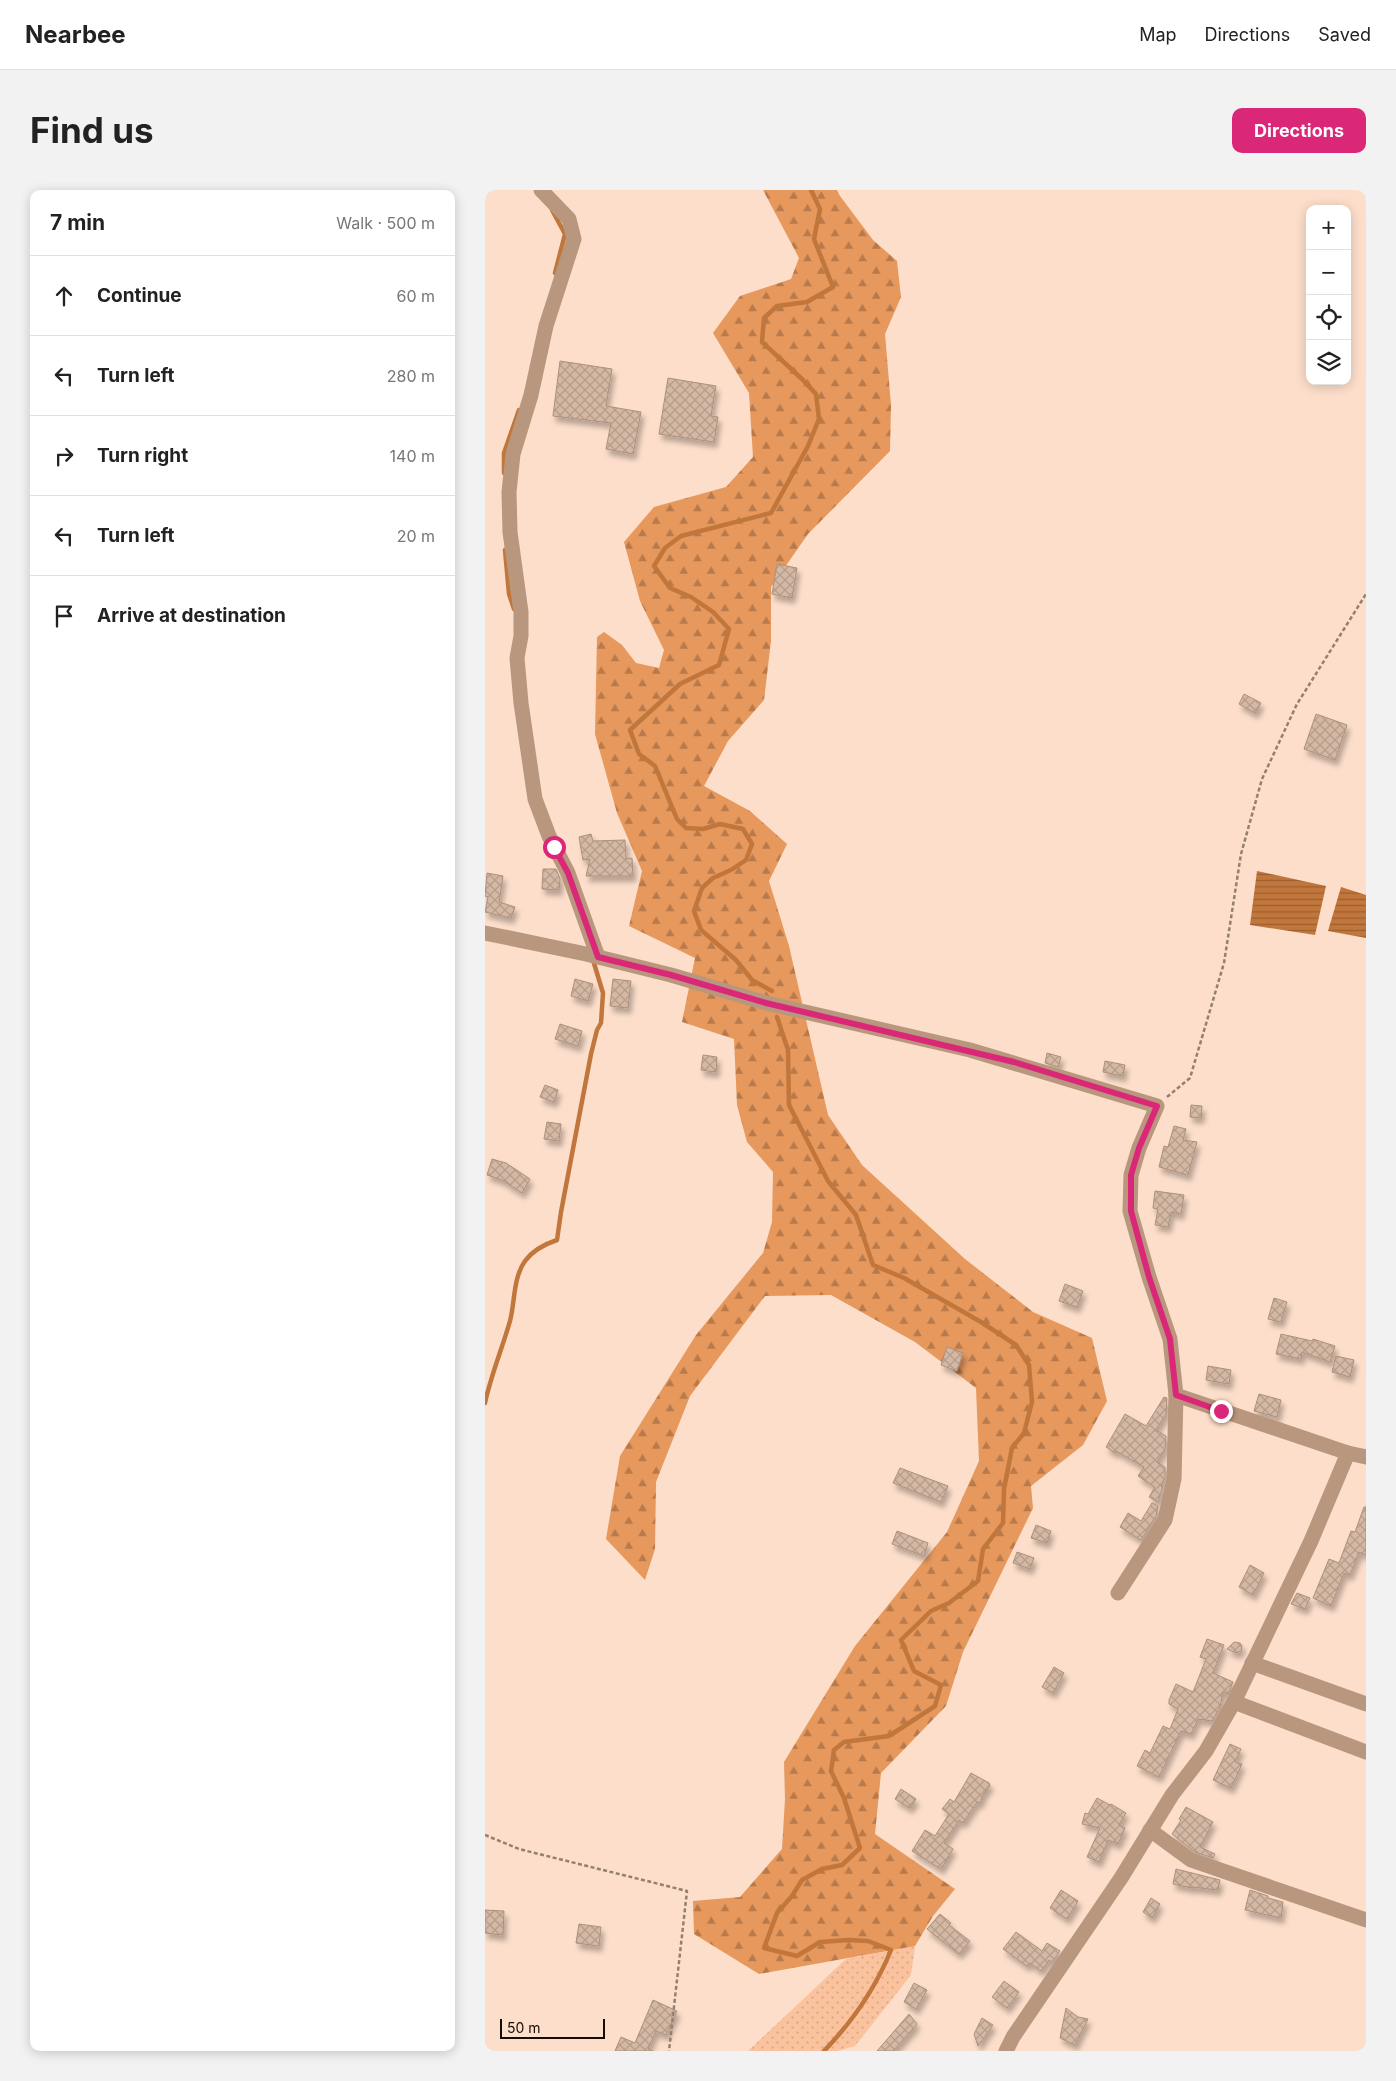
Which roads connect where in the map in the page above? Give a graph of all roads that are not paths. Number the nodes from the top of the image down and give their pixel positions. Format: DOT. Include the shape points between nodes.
graph roads {
  1 [pos="541,190"];
  2 [pos="485,933"];
  3 [pos="598,957"];
  4 [pos="1176,1395"];
  5 [pos="1348,1453"];
  6 [pos="1366,1457"];
  7 [pos="1118,1593"];
  8 [pos="1252,1663"];
  9 [pos="1234,1702"];
  10 [pos="1366,1704"];
  11 [pos="1366,1752"];
  12 [pos="1150,1830"];
  13 [pos="1366,1920"];
  14 [pos="1006,2051"];
  1 -- 3 [label="street" via="569,219 574,239 546,326 531,395 513,454 509,492 510,532 521,612 517,658 535,799 568,873"];
  2 -- 3 [label="street"];
  3 -- 4 [label="street" via="766,1003 1014,1062 1157,1106 1131,1175 1131,1211 1170,1339"];
  4 -- 5 [label="street"];
  4 -- 7 [label="street" via="1174,1479 1165,1520"];
  5 -- 6 [label="street"];
  5 -- 8 [label="street" via="1311,1541"];
  8 -- 9 [label="street"];
  8 -- 10 [label="street"];
  9 -- 11 [label="street"];
  9 -- 12 [label="street" via="1206,1751"];
  12 -- 13 [label="street" via="1191,1860"];
  12 -- 14 [label="street"];
}
